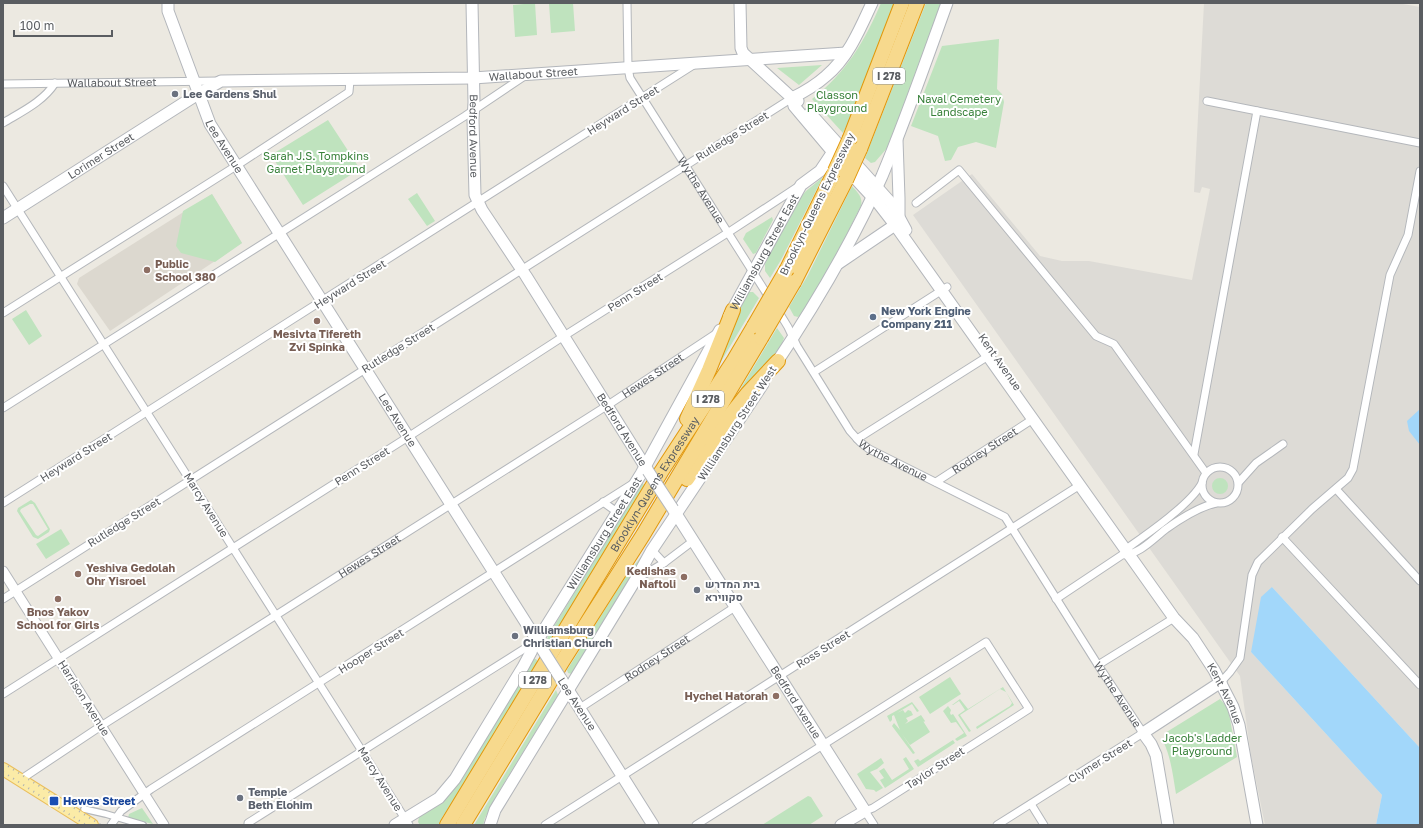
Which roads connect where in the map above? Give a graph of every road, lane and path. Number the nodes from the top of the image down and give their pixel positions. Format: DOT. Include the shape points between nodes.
graph roads {
  1 [pos="168,3"];
  2 [pos="472,3"];
  3 [pos="627,3"];
  4 [pos="740,3"];
  5 [pos="872,3"];
  6 [pos="902,3"];
  7 [pos="917,3"];
  8 [pos="947,3"];
  9 [pos="846,53"];
  10 [pos="751,59"];
  11 [pos="696,63"];
  12 [pos="628,68"];
  13 [pos="527,74"];
  14 [pos="473,78"];
  15 [pos="350,80"];
  16 [pos="194,81"];
  17 [pos="221,81"];
  18 [pos="55,83"];
  19 [pos="3,84"];
  20 [pos="198,94"];
  21 [pos="643,97"];
  22 [pos="792,98"];
  23 [pos="1207,101"];
  24 [pos="474,110"];
  25 [pos="1257,111"];
  26 [pos="3,123"];
  27 [pos="897,136"];
  28 [pos="1420,143"];
  29 [pos="840,145"];
  30 [pos="236,166"];
  31 [pos="686,166"];
  32 [pos="1420,171"];
  33 [pos="801,185"];
  34 [pos="1419,185"];
  35 [pos="3,186"];
  36 [pos="874,191"];
  37 [pos="479,202"];
  38 [pos="916,203"];
  39 [pos="17,209"];
  40 [pos="3,218"];
  41 [pos="897,220"];
  42 [pos="729,232"];
  43 [pos="279,234"];
  44 [pos="838,263"];
  45 [pos="522,270"];
  46 [pos="753,272"];
  47 [pos="61,276"];
  48 [pos="944,289"];
  49 [pos="322,302"];
  50 [pos="733,310"];
  51 [pos="3,313"];
  52 [pos="719,332"];
  53 [pos="564,336"];
  54 [pos="793,337"];
  55 [pos="104,344"];
  56 [pos="991,355"];
  57 [pos="778,361"];
  58 [pos="365,369"];
  59 [pos="814,372"];
  60 [pos="608,405"];
  61 [pos="3,408"];
  62 [pos="147,412"];
  63 [pos="1033,419"];
  64 [pos="408,437"];
  65 [pos="857,439"];
  66 [pos="1283,444"];
  67 [pos="1194,454"];
  68 [pos="1256,463"];
  69 [pos="652,470"];
  70 [pos="1232,471"];
  71 [pos="1206,473"];
  72 [pos="190,480"];
  73 [pos="636,482"];
  74 [pos="936,482"];
  75 [pos="1239,482"];
  76 [pos="1202,483"];
  77 [pos="1080,485"];
  78 [pos="1336,489"];
  79 [pos="603,502"];
  80 [pos="3,503"];
  81 [pos="1216,503"];
  82 [pos="451,505"];
  83 [pos="617,512"];
  84 [pos="675,512"];
  85 [pos="1012,528"];
  86 [pos="643,535"];
  87 [pos="1282,537"];
  88 [pos="693,541"];
  89 [pos="233,548"];
  90 [pos="652,550"];
  91 [pos="1130,551"];
  92 [pos="664,562"];
  93 [pos="3,571"];
  94 [pos="494,573"];
  95 [pos="636,579"];
  96 [pos="1420,581"];
  97 [pos="15,591"];
  98 [pos="3,598"];
  99 [pos="1056,599"];
  100 [pos="735,608"];
  101 [pos="276,616"];
  102 [pos="1174,618"];
  103 [pos="1193,638"];
  104 [pos="540,645"];
  105 [pos="512,656"];
  106 [pos="58,658"];
  107 [pos="1098,665"];
  108 [pos="523,667"];
  109 [pos="780,677"];
  110 [pos="1223,680"];
  111 [pos="319,683"];
  112 [pos="1420,685"];
  113 [pos="566,686"];
  114 [pos="3,694"];
  115 [pos="580,708"];
  116 [pos="101,726"];
  117 [pos="1143,733"];
  118 [pos="822,745"];
  119 [pos="362,751"];
  120 [pos="3,769"];
  121 [pos="623,776"];
  122 [pos="20,780"];
  123 [pos="144,794"];
  124 [pos="1031,804"];
  125 [pos="84,809"];
  126 [pos="865,811"];
  127 [pos="116,817"];
  128 [pos="407,822"];
  129 [pos="92,825"];
  130 [pos="111,825"];
  131 [pos="143,825"];
  132 [pos="164,825"];
  133 [pos="248,825"];
  134 [pos="395,825"];
  135 [pos="447,825"];
  136 [pos="463,825"];
  137 [pos="490,825"];
  138 [pos="545,825"];
  139 [pos="653,825"];
  140 [pos="696,825"];
  141 [pos="841,825"];
  142 [pos="874,825"];
  143 [pos="998,825"];
  144 [pos="1044,825"];
  145 [pos="1168,825"];
  146 [pos="1257,825"];
  1 -- 16 [label="main road, Lee Avenue" via="168,10"];
  2 -- 14 [label="main road, Bedford Avenue"];
  3 -- 12 [label="street"];
  4 -- 10 [label="main road, Kent Avenue" via="741,48"];
  5 -- 9 [label="main road"];
  6 -- 29 [label="highway, Brooklyn-Queens Expressway / I 278"];
  7 -- 86 [label="highway, Brooklyn-Queens Expressway / I 278, bridge" via="846,180 794,282"];
  8 -- 27 [label="main road, Williamsburg Street West"];
  9 -- 10 [label="main road, Wallabout Street"];
  9 -- 22 [label="main road" via="826,77"];
  10 -- 11 [label="main road, Wallabout Street"];
  10 -- 22 [label="main road, Kent Avenue"];
  11 -- 12 [label="main road, Wallabout Street"];
  11 -- 21 [label="street, Heyward Street"];
  12 -- 13 [label="main road, Wallabout Street"];
  12 -- 21 [label="street, Wythe Avenue" via="630,78"];
  13 -- 14 [label="main road, Wallabout Street"];
  13 -- 24 [label="street"];
  14 -- 15 [label="main road, Wallabout Street"];
  14 -- 24 [label="main road, Bedford Avenue"];
  15 -- 17 [label="main road, Wallabout Street"];
  15 -- 30 [label="street" via="349,92"];
  16 -- 17 [label="street, Wallabout Street"];
  16 -- 18 [label="street, Wallabout Street"];
  16 -- 20 [label="main road, Lee Avenue"];
  17 -- 20 [label="main road, Wallabout Street"];
  18 -- 19 [label="street, Wallabout Street"];
  18 -- 26 [label="street" via="38,101"];
  20 -- 30 [label="main road, Lee Avenue" via="210,124"];
  20 -- 39 [label="main road, Lorimer Street"];
  21 -- 31 [label="street, Wythe Avenue"];
  21 -- 37 [label="street, Heyward Street"];
  22 -- 29 [label="main road, Kent Avenue" via="794,106"];
  22 -- 31 [label="street, Rutledge Street"];
  23 -- 25 [label="street"];
  24 -- 37 [label="main road, Bedford Avenue" via="475,195"];
  24 -- 43 [label="street"];
  25 -- 28 [label="street"];
  25 -- 67 [label="street"];
  27 -- 36 [label="main road, Williamsburg Street West"];
  27 -- 41 [label="main road"];
  29 -- 33 [label="main road, Williamsburg Street East" via="820,171"];
  29 -- 36 [label="main road, Kent Avenue"];
  29 -- 69 [label="highway, Brooklyn-Queens Expressway / I 278, bridge" via="835,171 754,326 734,360"];
  30 -- 43 [label="main road, Lee Avenue"];
  30 -- 47 [label="street"];
  31 -- 42 [label="street, Wythe Avenue"];
  31 -- 45 [label="street, Rutledge Street"];
  32 -- 34 [label="street"];
  33 -- 42 [label="street, Penn Street"];
  33 -- 46 [label="main road, Williamsburg Street East"];
  34 -- 78 [label="street" via="1408,235 1390,275 1354,466 1350,476"];
  35 -- 39 [label="street, Marcy Avenue"];
  36 -- 41 [label="main road, Kent Avenue"];
  36 -- 44 [label="main road, Williamsburg Street West"];
  37 -- 45 [label="main road, Bedford Avenue"];
  37 -- 49 [label="street, Heyward Street"];
  38 -- 67 [label="street" via="959,170 1096,336 1114,344"];
  39 -- 40 [label="main road, Lorimer Street"];
  39 -- 47 [label="street, Marcy Avenue"];
  41 -- 44 [label="main road"];
  41 -- 48 [label="main road, Kent Avenue"];
  42 -- 46 [label="street, Wythe Avenue"];
  42 -- 53 [label="street, Penn Street"];
  43 -- 49 [label="main road, Lee Avenue"];
  43 -- 55 [label="street"];
  44 -- 54 [label="main road, Williamsburg Street West"];
  45 -- 53 [label="main road, Bedford Avenue"];
  45 -- 58 [label="street, Rutledge Street"];
  46 -- 50 [label="main road, Williamsburg Street East"];
  46 -- 54 [label="street, Wythe Avenue"];
  47 -- 51 [label="street"];
  47 -- 55 [label="street, Marcy Avenue"];
  48 -- 56 [label="main road, Kent Avenue"];
  48 -- 59 [label="street"];
  49 -- 58 [label="main road, Lee Avenue"];
  49 -- 62 [label="street, Heyward Street"];
  50 -- 52 [label="main road, Williamsburg Street East"];
  50 -- 69 [label="highway" via="694,404"];
  52 -- 60 [label="street, Hewes Street"];
  52 -- 69 [label="main road, Williamsburg Street East"];
  53 -- 60 [label="main road, Bedford Avenue"];
  53 -- 64 [label="street, Penn Street"];
  54 -- 57 [label="main road, Williamsburg Street West"];
  54 -- 59 [label="street, Wythe Avenue"];
  55 -- 61 [label="street"];
  55 -- 62 [label="street, Marcy Avenue"];
  56 -- 63 [label="main road, Kent Avenue"];
  56 -- 65 [label="street"];
  56 -- 91 [label="main road, Kent Avenue"];
  57 -- 84 [label="main road, Williamsburg Street West"];
  57 -- 86 [label="highway" via="727,419 653,530"];
  58 -- 64 [label="main road, Lee Avenue"];
  58 -- 72 [label="street, Rutledge Street"];
  59 -- 65 [label="street, Wythe Avenue"];
  60 -- 69 [label="main road, Bedford Avenue"];
  60 -- 82 [label="street, Hewes Street"];
  62 -- 72 [label="street, Marcy Avenue"];
  62 -- 80 [label="street, Heyward Street"];
  63 -- 74 [label="street, Rodney Street"];
  63 -- 77 [label="main road, Kent Avenue"];
  64 -- 82 [label="main road, Lee Avenue"];
  64 -- 89 [label="street, Penn Street"];
  65 -- 74 [label="street, Wythe Avenue" via="869,449"];
  66 -- 68 [label="street"];
  67 -- 71 [label="street"];
  68 -- 70 [label="street"];
  68 -- 75 [label="street"];
  69 -- 73 [label="main road, Williamsburg Street East"];
  69 -- 84 [label="main road, Bedford Avenue, bridge"];
  69 -- 135 [label="highway, Brooklyn-Queens Expressway / I 278"];
  70 -- 71 [label="street" via="1218,467"];
  70 -- 75 [label="street"];
  71 -- 76 [label="street"];
  72 -- 89 [label="street, Marcy Avenue"];
  72 -- 97 [label="street, Rutledge Street"];
  73 -- 79 [label="street, Hooper Street"];
  73 -- 83 [label="main road, Williamsburg Street East"];
  74 -- 85 [label="street, Wythe Avenue" via="1002,514"];
  75 -- 81 [label="street" via="1238,492 1232,499 1226,503"];
  76 -- 81 [label="street" via="1205,496"];
  76 -- 91 [label="street" via="1195,494 1141,538"];
  77 -- 85 [label="street, Ross Street"];
  77 -- 91 [label="main road, Kent Avenue"];
  78 -- 87 [label="street"];
  78 -- 96 [label="street"];
  79 -- 83 [label="street"];
  79 -- 94 [label="street, Hooper Street"];
  81 -- 91 [label="street" via="1203,507 1166,529 1146,545"];
  82 -- 94 [label="main road, Lee Avenue"];
  82 -- 101 [label="street, Hewes Street"];
  83 -- 104 [label="main road, Williamsburg Street East"];
  84 -- 88 [label="main road, Bedford Avenue"];
  84 -- 90 [label="main road, Williamsburg Street West"];
  85 -- 99 [label="street, Wythe Avenue"];
  85 -- 109 [label="street, Ross Street"];
  86 -- 136 [label="highway, Brooklyn-Queens Expressway / I 278"];
  87 -- 110 [label="street" via="1254,568 1240,658"];
  87 -- 112 [label="street"];
  88 -- 92 [label="street"];
  88 -- 100 [label="main road, Bedford Avenue"];
  89 -- 101 [label="street, Marcy Avenue"];
  89 -- 106 [label="street, Penn Street"];
  90 -- 92 [label="street"];
  90 -- 95 [label="main road, Williamsburg Street West"];
  91 -- 99 [label="street"];
  91 -- 102 [label="main road, Kent Avenue"];
  91 -- 103 [label="main road, Kent Avenue" via="1190,628"];
  92 -- 95 [label="street"];
  93 -- 97 [label="street, Harrison Avenue"];
  94 -- 104 [label="main road, Lee Avenue"];
  94 -- 111 [label="street, Hooper Street"];
  95 -- 113 [label="main road, Williamsburg Street West"];
  97 -- 98 [label="street, Rutledge Street"];
  97 -- 106 [label="street, Harrison Avenue"];
  99 -- 107 [label="street, Wythe Avenue"];
  100 -- 109 [label="main road, Bedford Avenue"];
  100 -- 115 [label="street, Rodney Street"];
  101 -- 111 [label="street, Marcy Avenue"];
  101 -- 116 [label="street, Hewes Street"];
  102 -- 103 [label="main road, Kent Avenue"];
  102 -- 107 [label="street"];
  103 -- 110 [label="main road, Kent Avenue"];
  104 -- 105 [label="street"];
  104 -- 108 [label="main road, Williamsburg Street East"];
  104 -- 113 [label="main road, Lee Avenue, bridge"];
  105 -- 108 [label="street"];
  105 -- 119 [label="street"];
  106 -- 114 [label="street, Penn Street"];
  106 -- 116 [label="street, Harrison Avenue"];
  107 -- 117 [label="street, Wythe Avenue"];
  108 -- 128 [label="main road, Williamsburg Street East" via="455,779 439,798"];
  109 -- 118 [label="main road, Bedford Avenue"];
  109 -- 121 [label="street, Ross Street"];
  110 -- 117 [label="main road, Clymer Street"];
  110 -- 146 [label="main road, Kent Avenue" via="1237,718"];
  111 -- 119 [label="street, Marcy Avenue"];
  111 -- 123 [label="street, Hooper Street"];
  113 -- 115 [label="main road, Lee Avenue"];
  113 -- 137 [label="main road, Williamsburg Street West" via="495,810"];
  115 -- 121 [label="main road, Lee Avenue"];
  116 -- 122 [label="street, Hewes Street"];
  116 -- 123 [label="street, Harrison Avenue"];
  117 -- 124 [label="street, Clymer Street"];
  117 -- 145 [label="main road, Wythe Avenue" via="1156,756"];
  118 -- 126 [label="main road, Bedford Avenue"];
  118 -- 126 [label="street, Taylor Street" via="986,642 1029,709"];
  118 -- 140 [label="street"];
  119 -- 128 [label="street, Marcy Avenue"];
  119 -- 133 [label="street" via="248,822"];
  120 -- 122 [label="main road"];
  121 -- 138 [label="street, Ross Street"];
  121 -- 139 [label="main road, Lee Avenue"];
  122 -- 129 [label="main road"];
  123 -- 127 [label="street, Hooper Street"];
  123 -- 132 [label="street, Harrison Avenue"];
  124 -- 143 [label="street, Clymer Street"];
  124 -- 144 [label="street"];
  125 -- 127 [label="street"];
  126 -- 141 [label="main road, Taylor Street"];
  126 -- 142 [label="street, Bedford Avenue"];
  127 -- 130 [label="street, Hooper Street"];
  127 -- 131 [label="street"];
  128 -- 134 [label="main road"];
}
